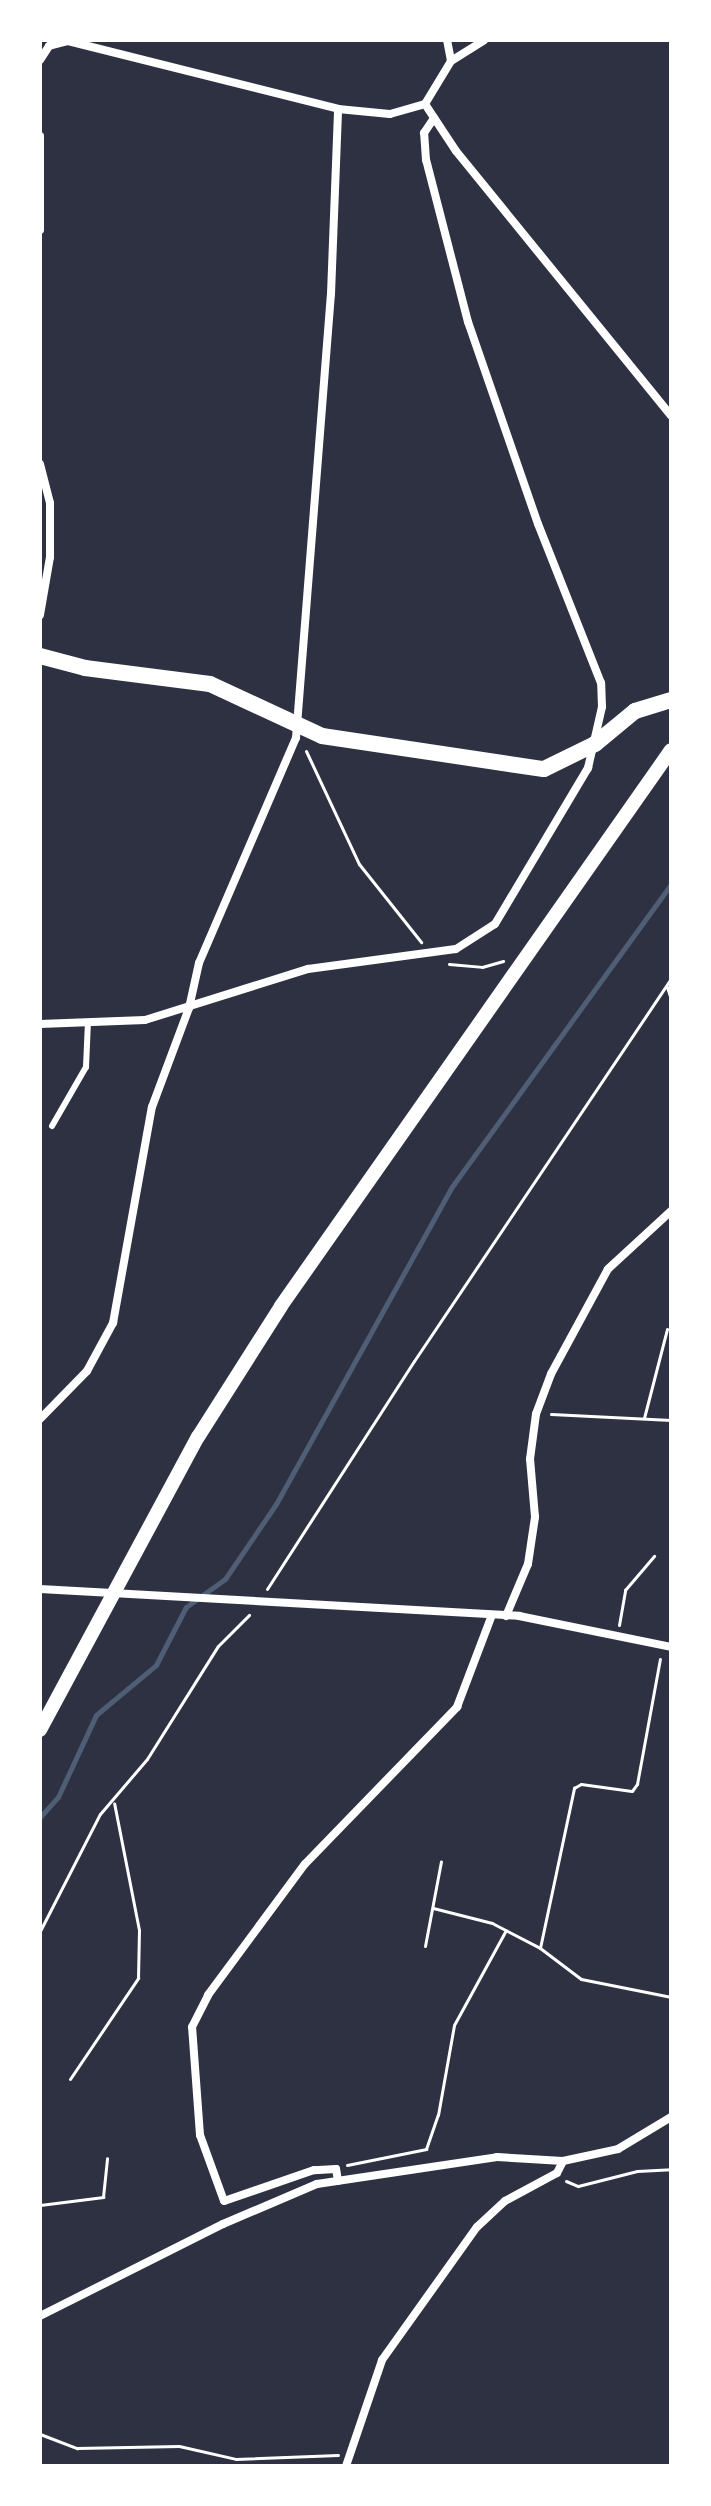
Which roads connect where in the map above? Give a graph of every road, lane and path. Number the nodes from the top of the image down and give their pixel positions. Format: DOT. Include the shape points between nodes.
graph roads {
  1 [pos="447,40"];
  2 [pos="484,40"];
  3 [pos="40,60"];
  4 [pos="451,61"];
  5 [pos="425,104"];
  6 [pos="338,109"];
  7 [pos="434,118"];
  8 [pos="40,136"];
  9 [pos="40,152"];
  10 [pos="40,230"];
  11 [pos="671,416"];
  12 [pos="40,464"];
  13 [pos="40,615"];
  14 [pos="40,656"];
  15 [pos="671,700"];
  16 [pos="296,732"];
  17 [pos="595,744"];
  18 [pos="671,750"];
  19 [pos="532,951"];
  20 [pos="432,952"];
  21 [pos="671,979"];
  22 [pos="667,985"];
  23 [pos="671,999"];
  24 [pos="189,1008"];
  25 [pos="88,1022"];
  26 [pos="40,1024"];
  27 [pos="52,1126"];
  28 [pos="671,1211"];
  29 [pos="667,1329"];
  30 [pos="536,1414"];
  31 [pos="40,1419"];
  32 [pos="644,1419"];
  33 [pos="671,1420"];
  34 [pos="654,1556"];
  35 [pos="40,1589"];
  36 [pos="122,1594"];
  37 [pos="259,1602"];
  38 [pos="492,1615"];
  39 [pos="506,1616"];
  40 [pos="618,1635"];
  41 [pos="667,1646"];
  42 [pos="40,1730"];
  43 [pos="113,1801"];
  44 [pos="441,1861"];
  45 [pos="433,1908"];
  46 [pos="506,1930"];
  47 [pos="40,1931"];
  48 [pos="425,1946"];
  49 [pos="540,1948"];
  50 [pos="671,1997"];
  51 [pos="70,2079"];
  52 [pos="671,2117"];
  53 [pos="107,2158"];
  54 [pos="561,2165"];
  55 [pos="336,2169"];
  56 [pos="671,2169"];
  57 [pos="338,2181"];
  58 [pos="40,2205"];
  59 [pos="40,2316"];
  60 [pos="40,2434"];
  61 [pos="346,2455"];
  62 [pos="236,2459"];
  63 [pos="235,2466"];
  64 [pos="346,2466"];
  1 -- 4 [label="street"];
  2 -- 4 [label="street"];
  3 -- 6 [label="street" via="49,46 68,41"];
  4 -- 5 [label="street"];
  5 -- 6 [label="street" via="390,114"];
  5 -- 7 [label="street"];
  6 -- 16 [label="street" via="331,294"];
  7 -- 11 [label="street"];
  7 -- 17 [label="street" via="424,133 426,160 468,322 538,524 601,683"];
  8 -- 9 [label="street"];
  9 -- 10 [label="street"];
  12 -- 13 [label="street" via="50,503 50,557"];
  14 -- 16 [label="main road" via="85,668 210,684"];
  15 -- 17 [label="main road" via="635,711"];
  16 -- 17 [label="main road" via="544,769"];
  16 -- 20 [label="path" via="359,864"];
  16 -- 24 [label="street" via="199,963"];
  17 -- 20 [label="street" via="588,768 495,924 456,949"];
  18 -- 19 [label="street"];
  19 -- 20 [label="path" via="518,951 498,964 462,968"];
  19 -- 36 [label="street" via="281,1306 198,1437"];
  20 -- 24 [label="street" via="308,969"];
  21 -- 22 [label="path"];
  22 -- 23 [label="path"];
  22 -- 37 [label="path"];
  24 -- 25 [label="street" via="145,1020"];
  24 -- 31 [label="street" via="152,1107 113,1323 87,1371"];
  25 -- 26 [label="street"];
  25 -- 27 [label="lane" via="86,1067"];
  28 -- 30 [label="street" via="608,1269 551,1374"];
  29 -- 32 [label="path"];
  30 -- 32 [label="path"];
  30 -- 39 [label="street" via="530,1459 535,1517 528,1564"];
  32 -- 33 [label="path"];
  34 -- 40 [label="path" via="625,1590"];
  35 -- 36 [label="street"];
  36 -- 37 [label="street"];
  36 -- 42 [label="street"];
  37 -- 38 [label="street"];
  37 -- 43 [label="path" via="218,1646 147,1759"];
  38 -- 39 [label="street"];
  38 -- 55 [label="street" via="457,1707 305,1864 208,1995 192,2027 200,2135 224,2201 314,2170"];
  39 -- 40 [label="street"];
  40 -- 41 [label="street"];
  41 -- 49 [label="path" via="637,1784 632,1791 581,1784 574,1788"];
  43 -- 47 [label="path" via="72,1863"];
  43 -- 51 [label="path" via="139,1930 138,1978"];
  44 -- 45 [label="path"];
  45 -- 46 [label="path"];
  45 -- 48 [label="path"];
  46 -- 49 [label="path"];
  46 -- 55 [label="path" via="454,2025 438,2115 426,2149"];
  49 -- 50 [label="path" via="581,1979"];
  52 -- 54 [label="street" via="618,2149"];
  53 -- 58 [label="path" via="103,2197"];
  54 -- 56 [label="path" via="564,2179 578,2186 637,2171"];
  54 -- 57 [label="street" via="497,2157"];
  54 -- 61 [label="street" via="505,2201 477,2227 382,2360"];
  55 -- 57 [label="street"];
  57 -- 59 [label="street" via="317,2184 223,2224"];
  60 -- 62 [label="path" via="77,2448 179,2446"];
  61 -- 62 [label="path"];
  61 -- 64 [label="street"];
  62 -- 63 [label="path"];
}
